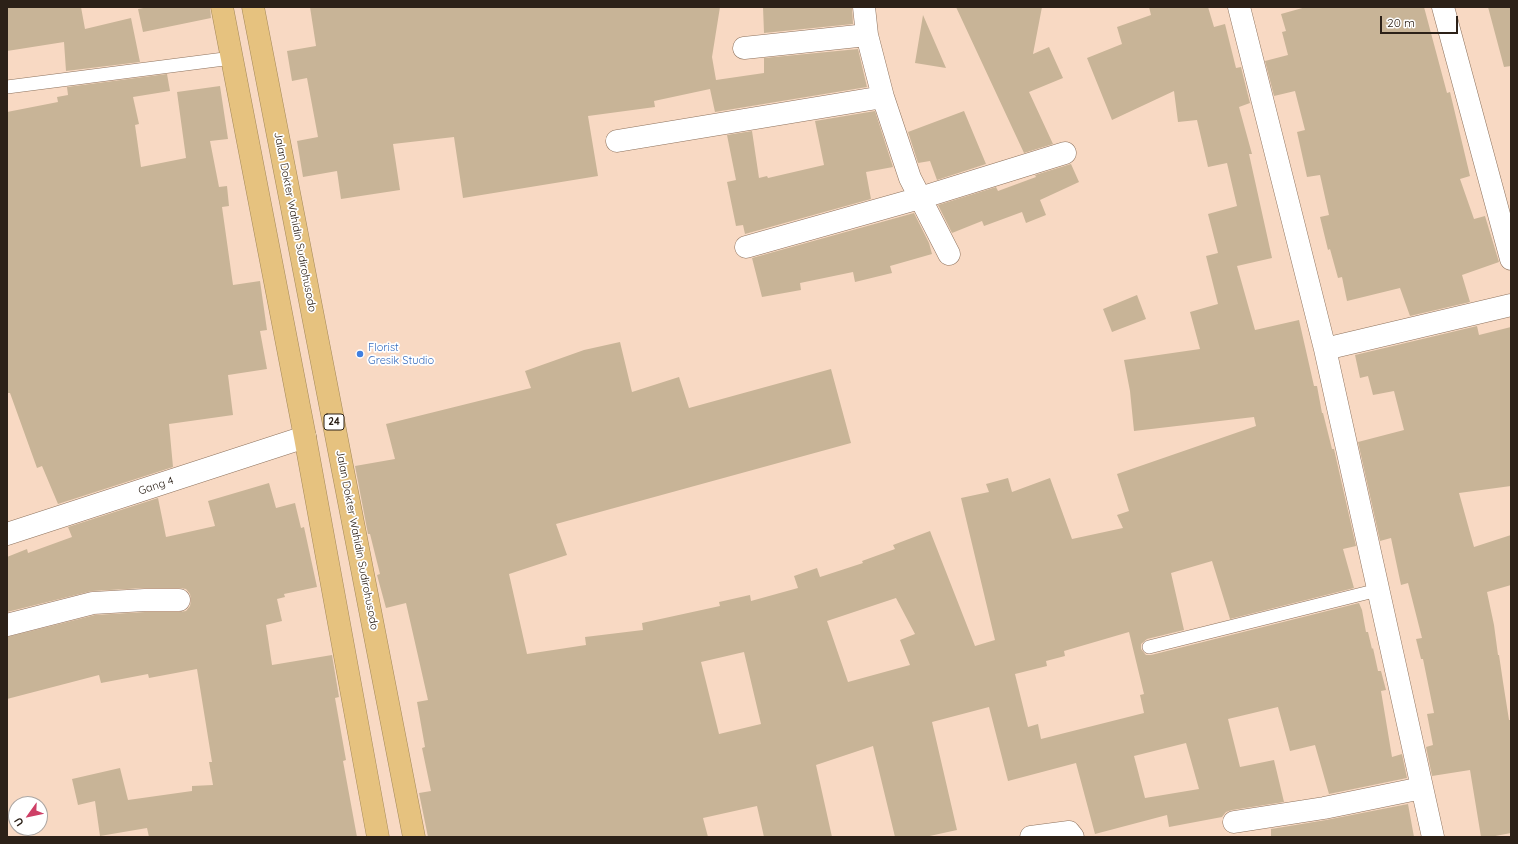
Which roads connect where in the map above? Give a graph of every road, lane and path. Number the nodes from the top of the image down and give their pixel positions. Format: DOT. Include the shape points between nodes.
graph roads {
  1 [pos="222,7"];
  2 [pos="253,7"];
  3 [pos="864,7"];
  4 [pos="1240,7"];
  5 [pos="1443,7"];
  6 [pos="867,36"];
  7 [pos="744,48"];
  8 [pos="232,58"];
  9 [pos="7,86"];
  10 [pos="883,98"];
  11 [pos="617,141"];
  12 [pos="1065,153"];
  13 [pos="920,198"];
  14 [pos="746,247"];
  15 [pos="949,254"];
  16 [pos="1511,258"];
  17 [pos="1511,305"];
  18 [pos="1325,349"];
  19 [pos="305,437"];
  20 [pos="7,534"];
  21 [pos="1378,590"];
  22 [pos="179,600"];
  23 [pos="7,625"];
  24 [pos="1149,647"];
  25 [pos="1422,788"];
  26 [pos="1234,822"];
  27 [pos="378,837"];
  28 [pos="414,837"];
  29 [pos="1031,837"];
  30 [pos="1073,837"];
  31 [pos="1433,837"];
  1 -- 8 [label="highway"];
  2 -- 28 [label="highway, Jalan Dokter Wahidin Sudirohusodo / 24"];
  3 -- 6 [label="street"];
  4 -- 18 [label="street"];
  5 -- 16 [label="street"];
  6 -- 7 [label="street"];
  6 -- 10 [label="street"];
  8 -- 9 [label="lane"];
  8 -- 19 [label="highway"];
  10 -- 11 [label="street"];
  10 -- 13 [label="street" via="910,178"];
  12 -- 13 [label="street"];
  13 -- 14 [label="street"];
  13 -- 15 [label="street"];
  17 -- 18 [label="street"];
  18 -- 21 [label="street"];
  19 -- 20 [label="street, Gang 4"];
  19 -- 27 [label="highway"];
  21 -- 24 [label="lane"];
  21 -- 25 [label="street"];
  22 -- 23 [label="street" via="93,603"];
  25 -- 26 [label="street" via="1324,808"];
  25 -- 31 [label="street"];
  29 -- 30 [label="street" via="1069,832"];
}
